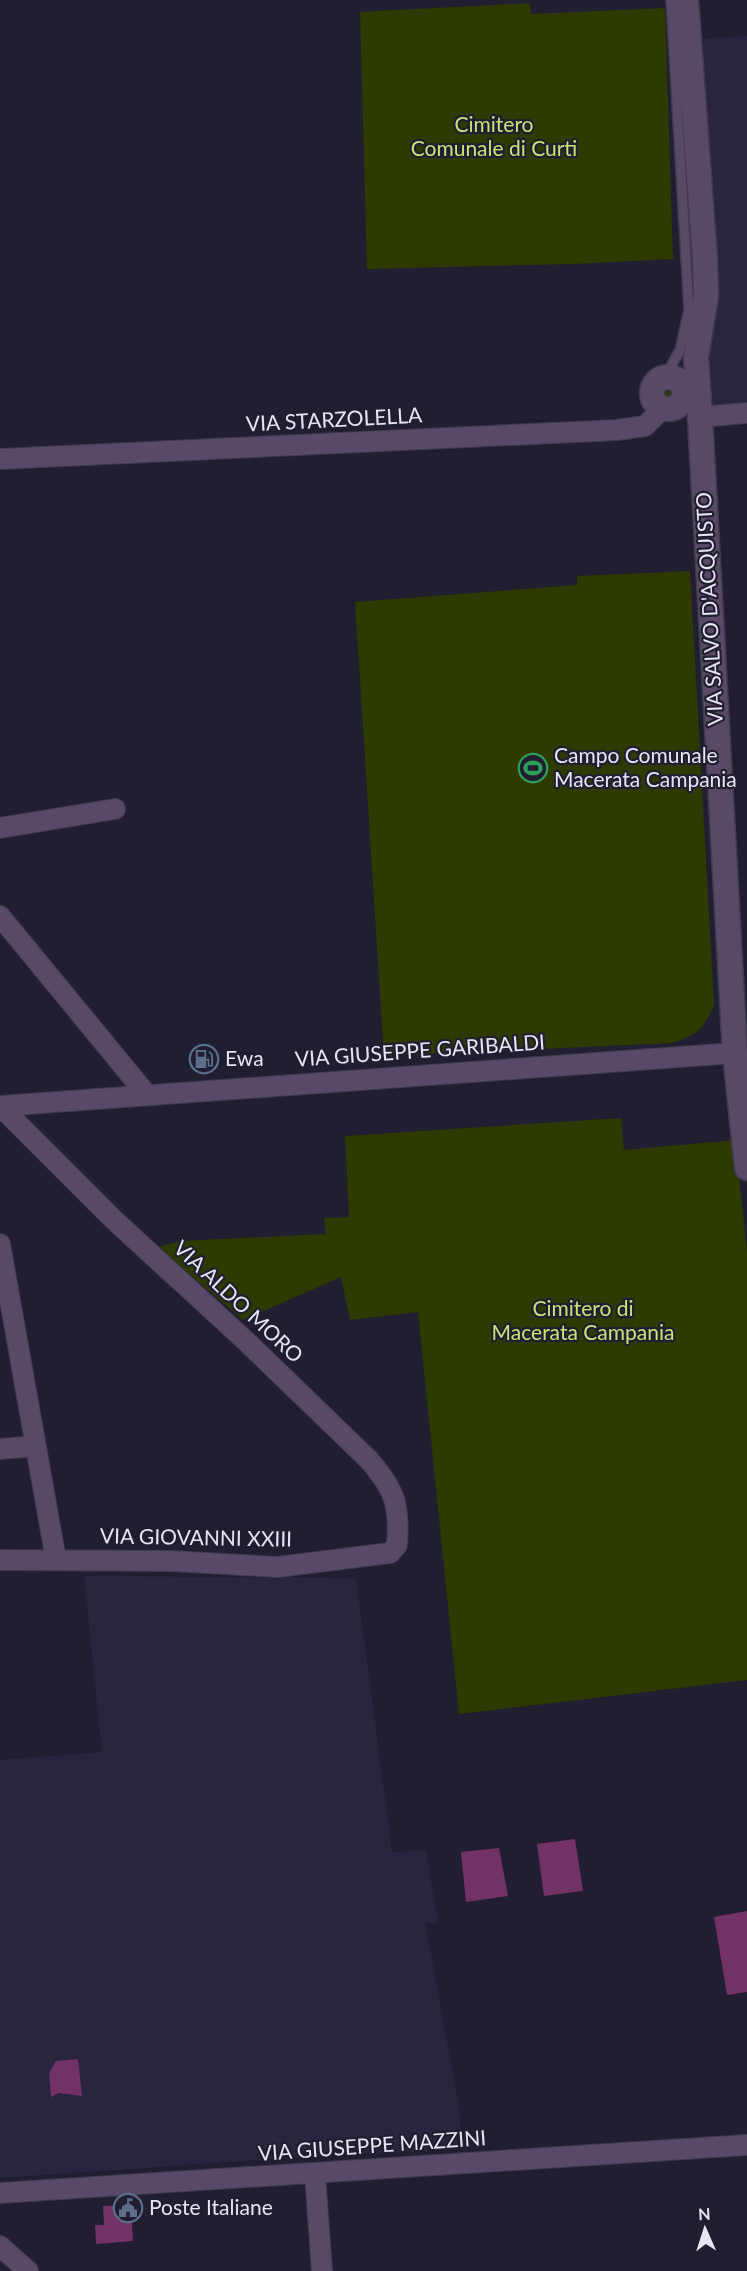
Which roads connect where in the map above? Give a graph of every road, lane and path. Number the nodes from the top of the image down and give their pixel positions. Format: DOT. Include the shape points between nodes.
graph roads {
  1 [pos="671,0"];
  2 [pos="686,0"];
  3 [pos="696,357"];
  4 [pos="672,393"];
  5 [pos="747,413"];
  6 [pos="699,417"];
  7 [pos="0,459"];
  8 [pos="115,809"];
  9 [pos="0,828"];
  10 [pos="0,916"];
  11 [pos="735,1053"];
  12 [pos="147,1095"];
  13 [pos="0,1106"];
  14 [pos="747,1168"];
  15 [pos="0,1244"];
  16 [pos="8,1335"];
  17 [pos="36,1446"];
  18 [pos="0,1449"];
  19 [pos="390,1553"];
  20 [pos="0,1560"];
  21 [pos="56,1560"];
  22 [pos="747,2145"];
  23 [pos="315,2174"];
  24 [pos="0,2193"];
  25 [pos="6,2258"];
  26 [pos="28,2271"];
  27 [pos="322,2271"];
  1 -- 4 [label="lane" via="689,310"];
  2 -- 3 [label="street, VIA SALVO D'ACQUISTO" via="706,296"];
  3 -- 4 [label="street, VIA SALVO D'ACQUISTO"];
  3 -- 6 [label="street, VIA SALVO D'ACQUISTO"];
  4 -- 6 [label="street"];
  4 -- 7 [label="street, VIA STARZOLELLA" via="645,426 618,430"];
  5 -- 6 [label="street"];
  6 -- 11 [label="street, VIA SALVO D'ACQUISTO"];
  8 -- 9 [label="street"];
  10 -- 12 [label="street"];
  11 -- 12 [label="street, VIA GIUSEPPE GARIBALDI"];
  11 -- 14 [label="street, VIA SALVO D'ACQUISTO"];
  12 -- 13 [label="street, VIA GIUSEPPE GARIBALDI"];
  13 -- 19 [label="street, VIA ALDO MORO" via="383,1476 394,1494 399,1524 398,1545"];
  15 -- 16 [label="street"];
  16 -- 17 [label="street"];
  17 -- 18 [label="street"];
  17 -- 21 [label="street"];
  19 -- 21 [label="street, VIA GIOVANNI XXIII" via="278,1567"];
  20 -- 21 [label="street, VIA GIOVANNI XXIII"];
  22 -- 23 [label="street, VIA GIUSEPPE MAZZINI"];
  23 -- 24 [label="street, VIA GIUSEPPE MAZZINI"];
  23 -- 27 [label="street"];
  25 -- 26 [label="street"];
}
